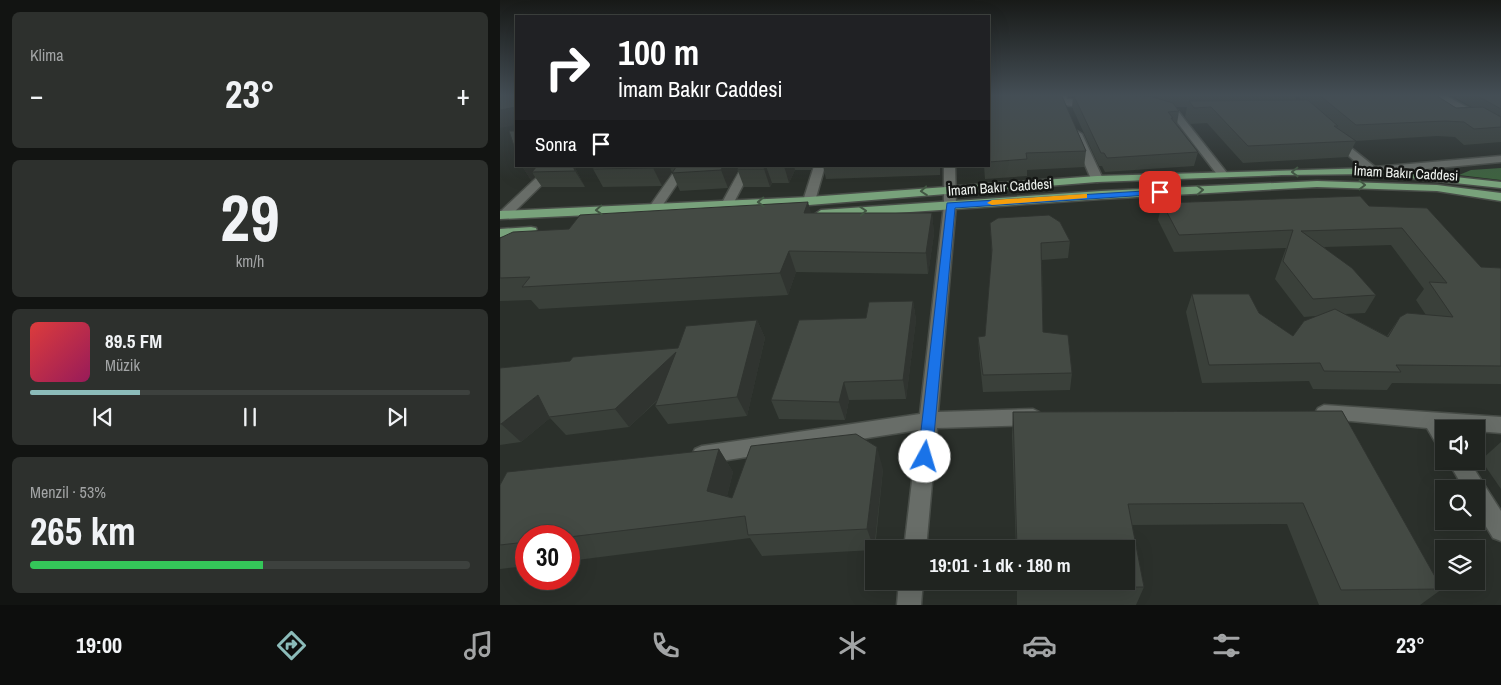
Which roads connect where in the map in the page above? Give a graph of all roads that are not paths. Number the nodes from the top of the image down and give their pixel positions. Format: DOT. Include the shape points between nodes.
graph roads {
  1 [pos="1183,122"];
  2 [pos="1487,122"];
  3 [pos="1075,128"];
  4 [pos="1501,130"];
  5 [pos="1331,135"];
  6 [pos="1501,159"];
  7 [pos="555,167"];
  8 [pos="683,167"];
  9 [pos="747,167"];
  10 [pos="820,167"];
  11 [pos="949,167"];
  12 [pos="1372,171"];
  13 [pos="1223,175"];
  14 [pos="1098,179"];
  15 [pos="1501,185"];
  16 [pos="950,197"];
  17 [pos="1501,197"];
  18 [pos="809,201"];
  19 [pos="728,203"];
  20 [pos="656,206"];
  21 [pos="502,215"];
  22 [pos="808,215"];
  23 [pos="548,230"];
  24 [pos="500,233"];
  25 [pos="1301,411"];
  26 [pos="1047,417"];
  27 [pos="929,420"];
  28 [pos="1432,420"];
  29 [pos="1435,425"];
  30 [pos="1501,425"];
  31 [pos="685,458"];
  32 [pos="1485,504"];
  33 [pos="1501,530"];
  34 [pos="916,540"];
  35 [pos="911,590"];
  36 [pos="909,605"];
  1 -- 13 [label="street"];
  2 -- 4 [label="street"];
  3 -- 14 [label="street"];
  5 -- 12 [label="street"];
  6 -- 12 [label="street"];
  7 -- 21 [label="street"];
  8 -- 20 [label="street"];
  9 -- 19 [label="street"];
  10 -- 18 [label="street"];
  11 -- 16 [label="street"];
  12 -- 13 [label="main road, one-way"];
  12 -- 15 [label="main road"];
  13 -- 14 [label="main road"];
  14 -- 16 [label="main road"];
  16 -- 17 [label="main road, İmam Bakır Caddesi, one-way" via="1317,184 1437,188"];
  16 -- 18 [label="main road, one-way"];
  22 -- 16 [label="main road, İmam Bakır Caddesi, one-way"];
  16 -- 27 [label="street"];
  18 -- 19 [label="main road, one-way"];
  19 -- 20 [label="main road"];
  20 -- 21 [label="main road, one-way"];
  23 -- 24 [label="main road"];
  25 -- 28 [label="street"];
  26 -- 27 [label="street"];
  27 -- 31 [label="street"];
  27 -- 34 [label="street"];
  28 -- 29 [label="street"];
  28 -- 30 [label="street"];
  32 -- 33 [label="street"];
  35 -- 36 [label="street"];
}
